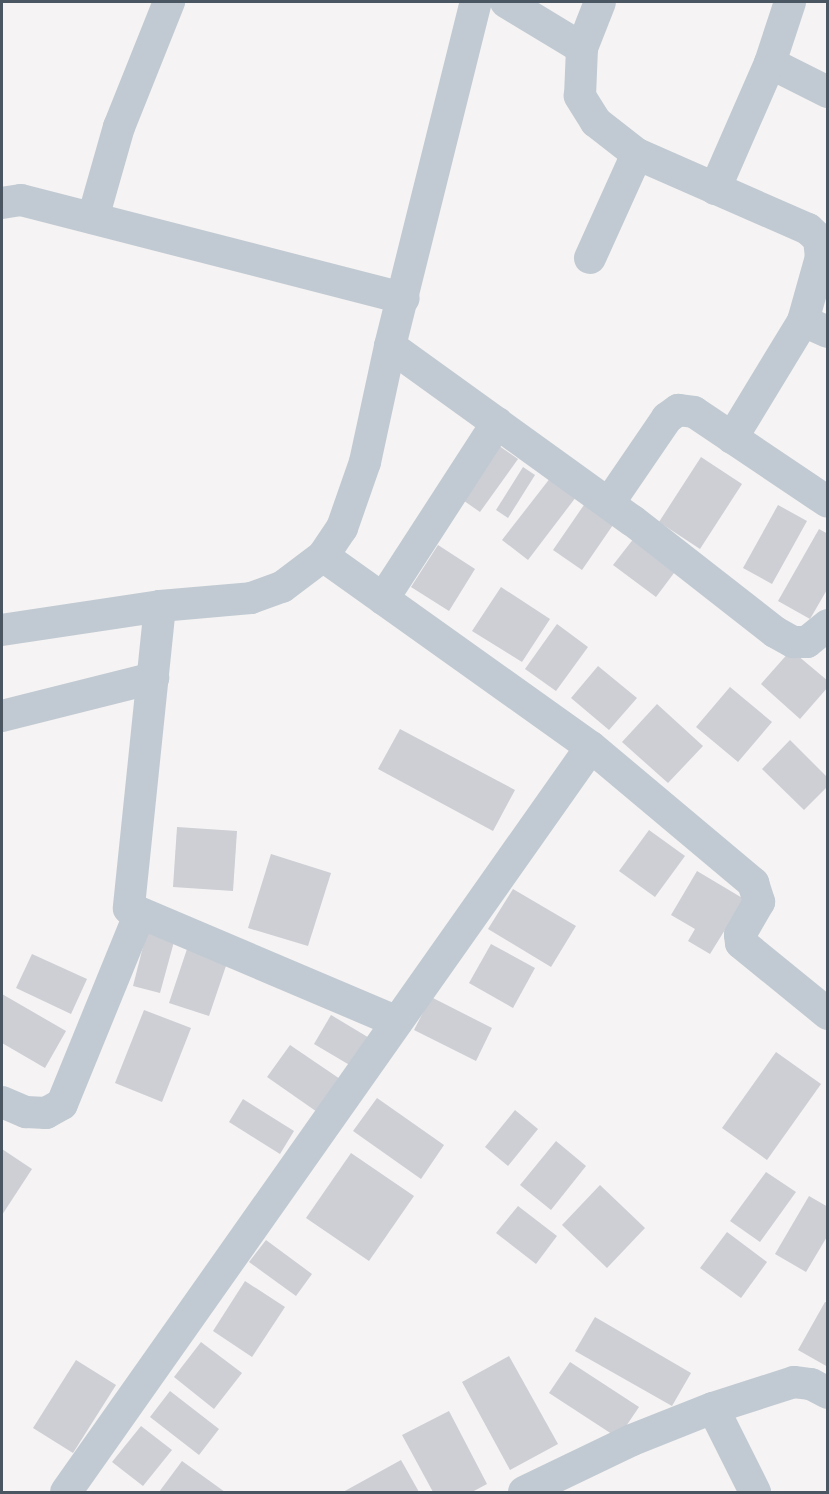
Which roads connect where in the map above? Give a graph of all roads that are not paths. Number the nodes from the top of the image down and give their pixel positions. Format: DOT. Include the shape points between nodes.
graph roads {
  1 [pos="169,2"];
  2 [pos="476,2"];
  3 [pos="506,2"];
  4 [pos="600,2"];
  5 [pos="790,2"];
  6 [pos="582,48"];
  7 [pos="770,63"];
  8 [pos="828,92"];
  9 [pos="636,154"];
  10 [pos="716,189"];
  11 [pos="2,203"];
  12 [pos="93,218"];
  13 [pos="590,258"];
  14 [pos="404,298"];
  15 [pos="815,326"];
  16 [pos="390,346"];
  17 [pos="497,423"];
  18 [pos="732,438"];
  19 [pos="828,502"];
  20 [pos="609,503"];
  21 [pos="323,556"];
  22 [pos="383,599"];
  23 [pos="160,606"];
  24 [pos="828,625"];
  25 [pos="2,630"];
  26 [pos="153,678"];
  27 [pos="2,716"];
  28 [pos="591,747"];
  29 [pos="140,913"];
  30 [pos="828,1014"];
  31 [pos="398,1022"];
  32 [pos="2,1102"];
  33 [pos="828,1393"];
  34 [pos="713,1408"];
  35 [pos="66,1492"];
  36 [pos="524,1492"];
  37 [pos="755,1492"];
  1 -- 12 [label="street" via="119,127"];
  2 -- 14 [label="street"];
  3 -- 6 [label="street"];
  4 -- 6 [label="street"];
  5 -- 7 [label="street"];
  6 -- 9 [label="street" via="580,96 584,108"];
  7 -- 8 [label="street"];
  7 -- 10 [label="street"];
  9 -- 10 [label="street"];
  9 -- 13 [label="street"];
  10 -- 15 [label="street" via="808,229 819,239"];
  11 -- 12 [label="street" via="21,200"];
  12 -- 14 [label="street"];
  14 -- 16 [label="street"];
  15 -- 18 [label="street"];
  16 -- 17 [label="street"];
  16 -- 21 [label="street" via="354,501"];
  17 -- 20 [label="street"];
  17 -- 22 [label="street"];
  18 -- 19 [label="street"];
  18 -- 20 [label="street" via="694,412 678,410 667,418"];
  20 -- 24 [label="street" via="793,642 807,642"];
  21 -- 22 [label="street"];
  21 -- 23 [label="street" via="282,587 251,598"];
  22 -- 28 [label="street"];
  23 -- 25 [label="street"];
  23 -- 26 [label="street"];
  26 -- 27 [label="street"];
  26 -- 29 [label="street" via="129,908"];
  28 -- 30 [label="street" via="753,883 759,902 740,935 741,943"];
  28 -- 31 [label="street"];
  29 -- 31 [label="street"];
  29 -- 32 [label="street" via="62,1104 46,1113 26,1112"];
  31 -- 35 [label="street"];
  33 -- 34 [label="street" via="811,1384 794,1382"];
  34 -- 36 [label="street" via="632,1440"];
  34 -- 37 [label="street"];
}
